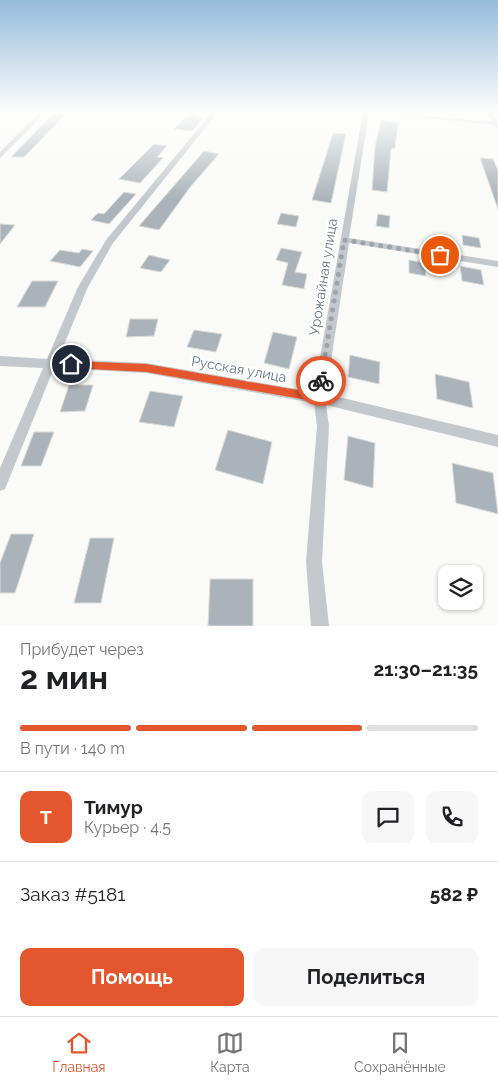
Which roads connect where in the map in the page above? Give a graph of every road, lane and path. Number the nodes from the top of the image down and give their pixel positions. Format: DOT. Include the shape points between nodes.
graph roads {
  1 [pos="14,141"];
  2 [pos="191,141"];
  3 [pos="361,141"];
  4 [pos="0,156"];
  5 [pos="344,240"];
  6 [pos="498,264"];
  7 [pos="0,361"];
  8 [pos="52,364"];
  9 [pos="319,398"];
  10 [pos="498,441"];
  11 [pos="0,484"];
  12 [pos="320,626"];
  1 -- 4 [label="street"];
  2 -- 8 [label="street" via="110,242 83,287"];
  3 -- 5 [label="street, Урожайная улица"];
  5 -- 6 [label="street"];
  5 -- 9 [label="street, Урожайная улица"];
  7 -- 8 [label="street, Русская улица"];
  8 -- 9 [label="street, Русская улица" via="146,368"];
  8 -- 11 [label="street"];
  9 -- 10 [label="street, Русская улица"];
  9 -- 12 [label="street, Урожайная улица" via="323,426 314,562"];
}
